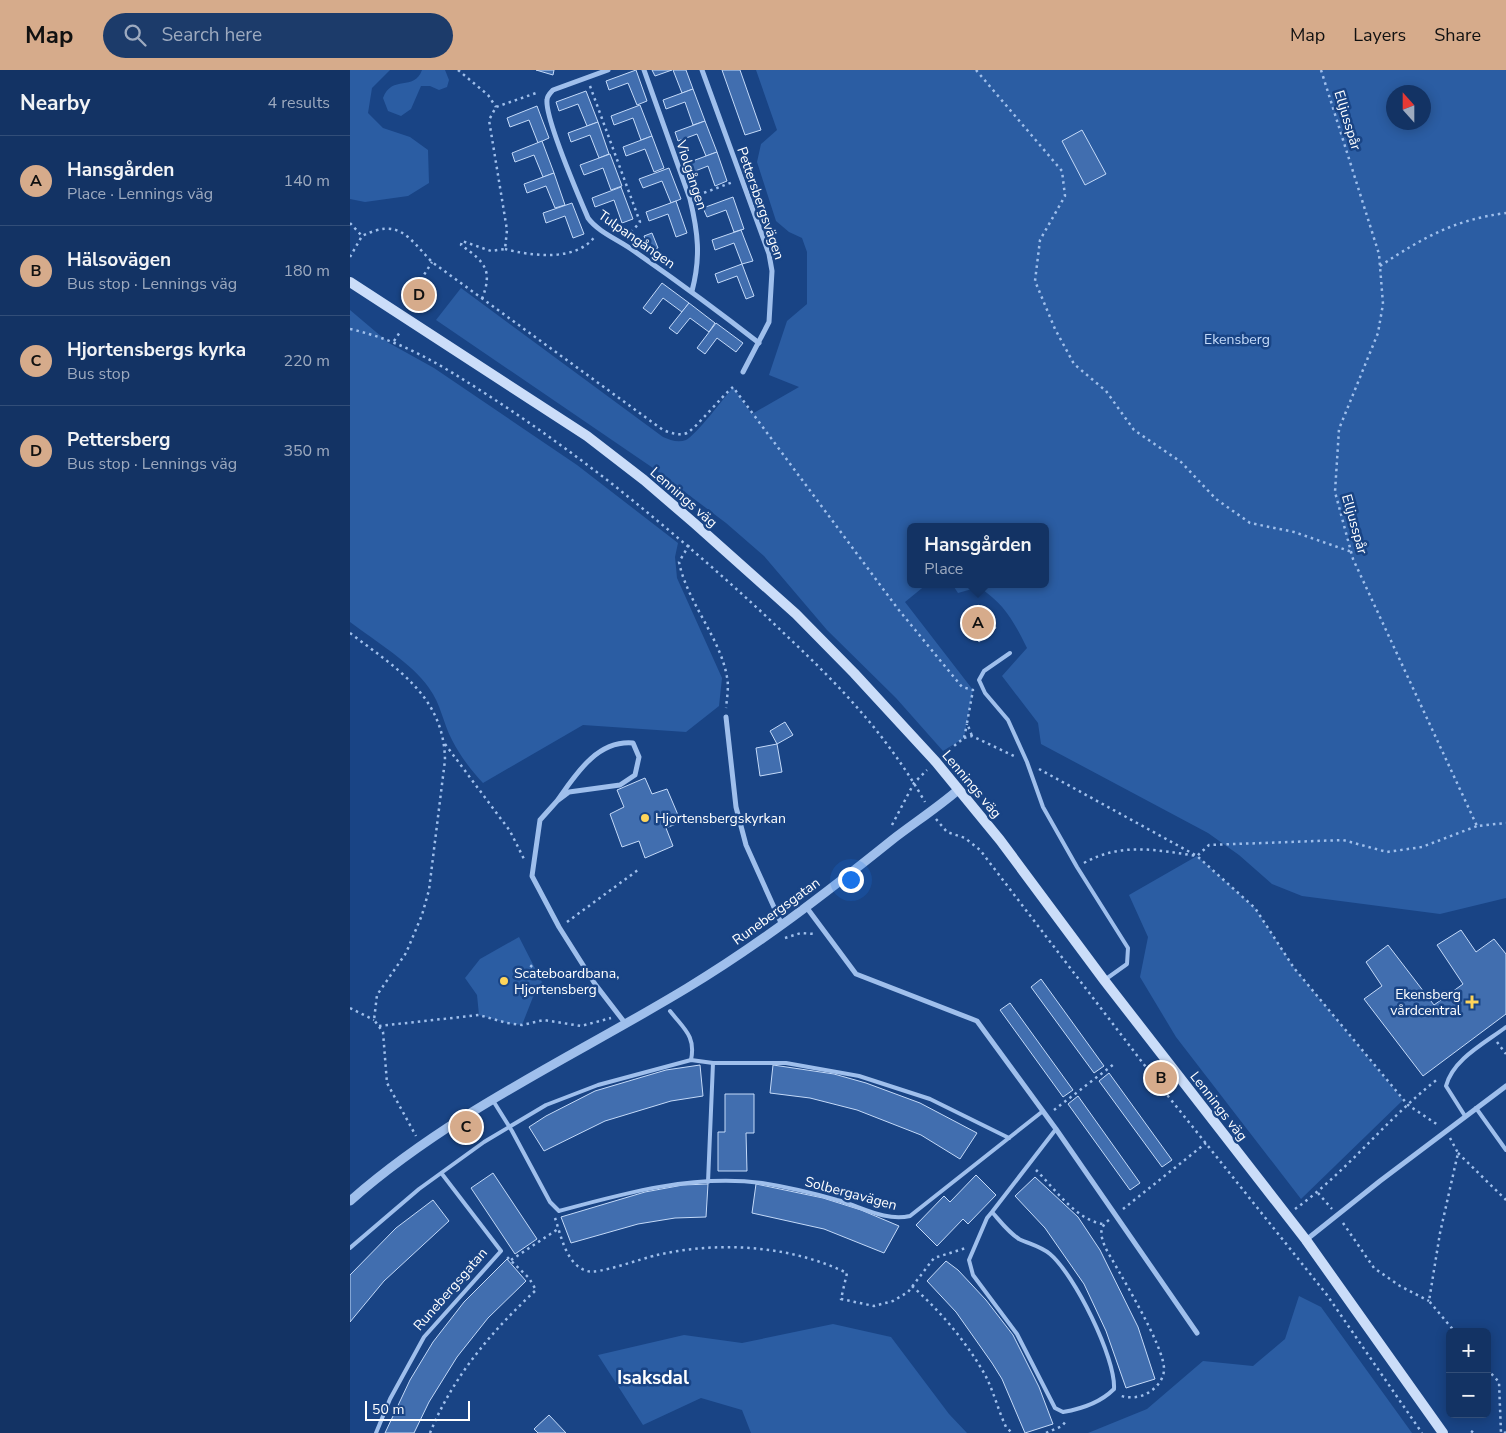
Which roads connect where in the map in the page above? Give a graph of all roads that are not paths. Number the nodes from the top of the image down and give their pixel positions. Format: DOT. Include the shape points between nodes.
graph roads {
  1 [pos="608,70"];
  2 [pos="644,70"];
  3 [pos="702,70"];
  4 [pos="350,282"];
  5 [pos="692,291"];
  6 [pos="759,343"];
  7 [pos="744,372"];
  8 [pos="1010,653"];
  9 [pos="726,717"];
  10 [pos="958,790"];
  11 [pos="557,801"];
  12 [pos="807,908"];
  13 [pos="782,925"];
  14 [pos="1104,980"];
  15 [pos="670,1011"];
  16 [pos="625,1023"];
  17 [pos="1506,1027"];
  18 [pos="691,1060"];
  19 [pos="713,1063"];
  20 [pos="1506,1086"];
  21 [pos="492,1099"];
  22 [pos="1476,1108"];
  23 [pos="1045,1113"];
  24 [pos="1465,1116"];
  25 [pos="509,1126"];
  26 [pos="1056,1129"];
  27 [pos="1009,1138"];
  28 [pos="1506,1150"];
  29 [pos="442,1174"];
  30 [pos="708,1182"];
  31 [pos="350,1201"];
  32 [pos="992,1212"];
  33 [pos="1306,1240"];
  34 [pos="350,1248"];
  35 [pos="1197,1333"];
  36 [pos="376,1433"];
  37 [pos="1443,1433"];
  1 -- 5 [label="street, Tulpangången" via="553,90 547,98 553,126 588,218"];
  2 -- 5 [label="street, Violgången" via="695,219 698,265"];
  3 -- 6 [label="street, Pettersbergsvägen" via="769,254 772,271 769,322"];
  4 -- 10 [label="main road, Lennings väg" via="587,436 644,480 796,614 899,720"];
  5 -- 6 [label="street, Tulpangången"];
  6 -- 7 [label="street, Pettersbergsvägen"];
  8 -- 14 [label="lane" via="984,671 979,680 985,694 1008,720 1043,808 1128,948 1127,964"];
  9 -- 13 [label="street" via="736,807 746,846"];
  10 -- 12 [label="street, Runebergsgatan"];
  10 -- 14 [label="main road, Lennings väg" via="1000,840"];
  11 -- 11 [label="street" via="569,792 620,785 635,775 639,757 633,743 619,742 597,753 577,773"];
  11 -- 16 [label="street" via="540,820 532,876 595,984"];
  12 -- 13 [label="street, Runebergsgatan"];
  12 -- 23 [label="street" via="856,974 977,1021"];
  13 -- 16 [label="street, Runebergsgatan" via="687,988"];
  14 -- 33 [label="main road, Lennings väg"];
  15 -- 18 [label="lane" via="694,1046"];
  16 -- 21 [label="street, Runebergsgatan"];
  17 -- 24 [label="lane" via="1457,1064 1449,1074 1446,1086"];
  18 -- 19 [label="lane"];
  18 -- 25 [label="lane" via="598,1084 546,1105"];
  19 -- 27 [label="lane" via="786,1063 859,1076 930,1099"];
  19 -- 30 [label="lane"];
  20 -- 22 [label="street"];
  21 -- 25 [label="lane"];
  21 -- 31 [label="street, Runebergsgatan" via="421,1145"];
  22 -- 24 [label="street"];
  22 -- 28 [label="lane"];
  23 -- 26 [label="street"];
  23 -- 27 [label="lane, Solbergavägen"];
  24 -- 33 [label="street"];
  25 -- 29 [label="lane"];
  25 -- 30 [label="lane, Solbergavägen" via="550,1202 559,1211 661,1185"];
  26 -- 32 [label="lane"];
  26 -- 35 [label="street"];
  27 -- 30 [label="lane, Solbergavägen" via="910,1216 898,1219 837,1200 761,1183"];
  29 -- 34 [label="lane" via="382,1218"];
  29 -- 36 [label="lane, Runebergsgatan" via="502,1251 424,1337 390,1399"];
  32 -- 32 [label="lane" via="969,1260 973,1275 1017,1334 1055,1408 1063,1412 1072,1411 1106,1397 1114,1389 1112,1366 1083,1300 1064,1269 1050,1254 1010,1232"];
  33 -- 37 [label="main road, Lennings väg"];
}
